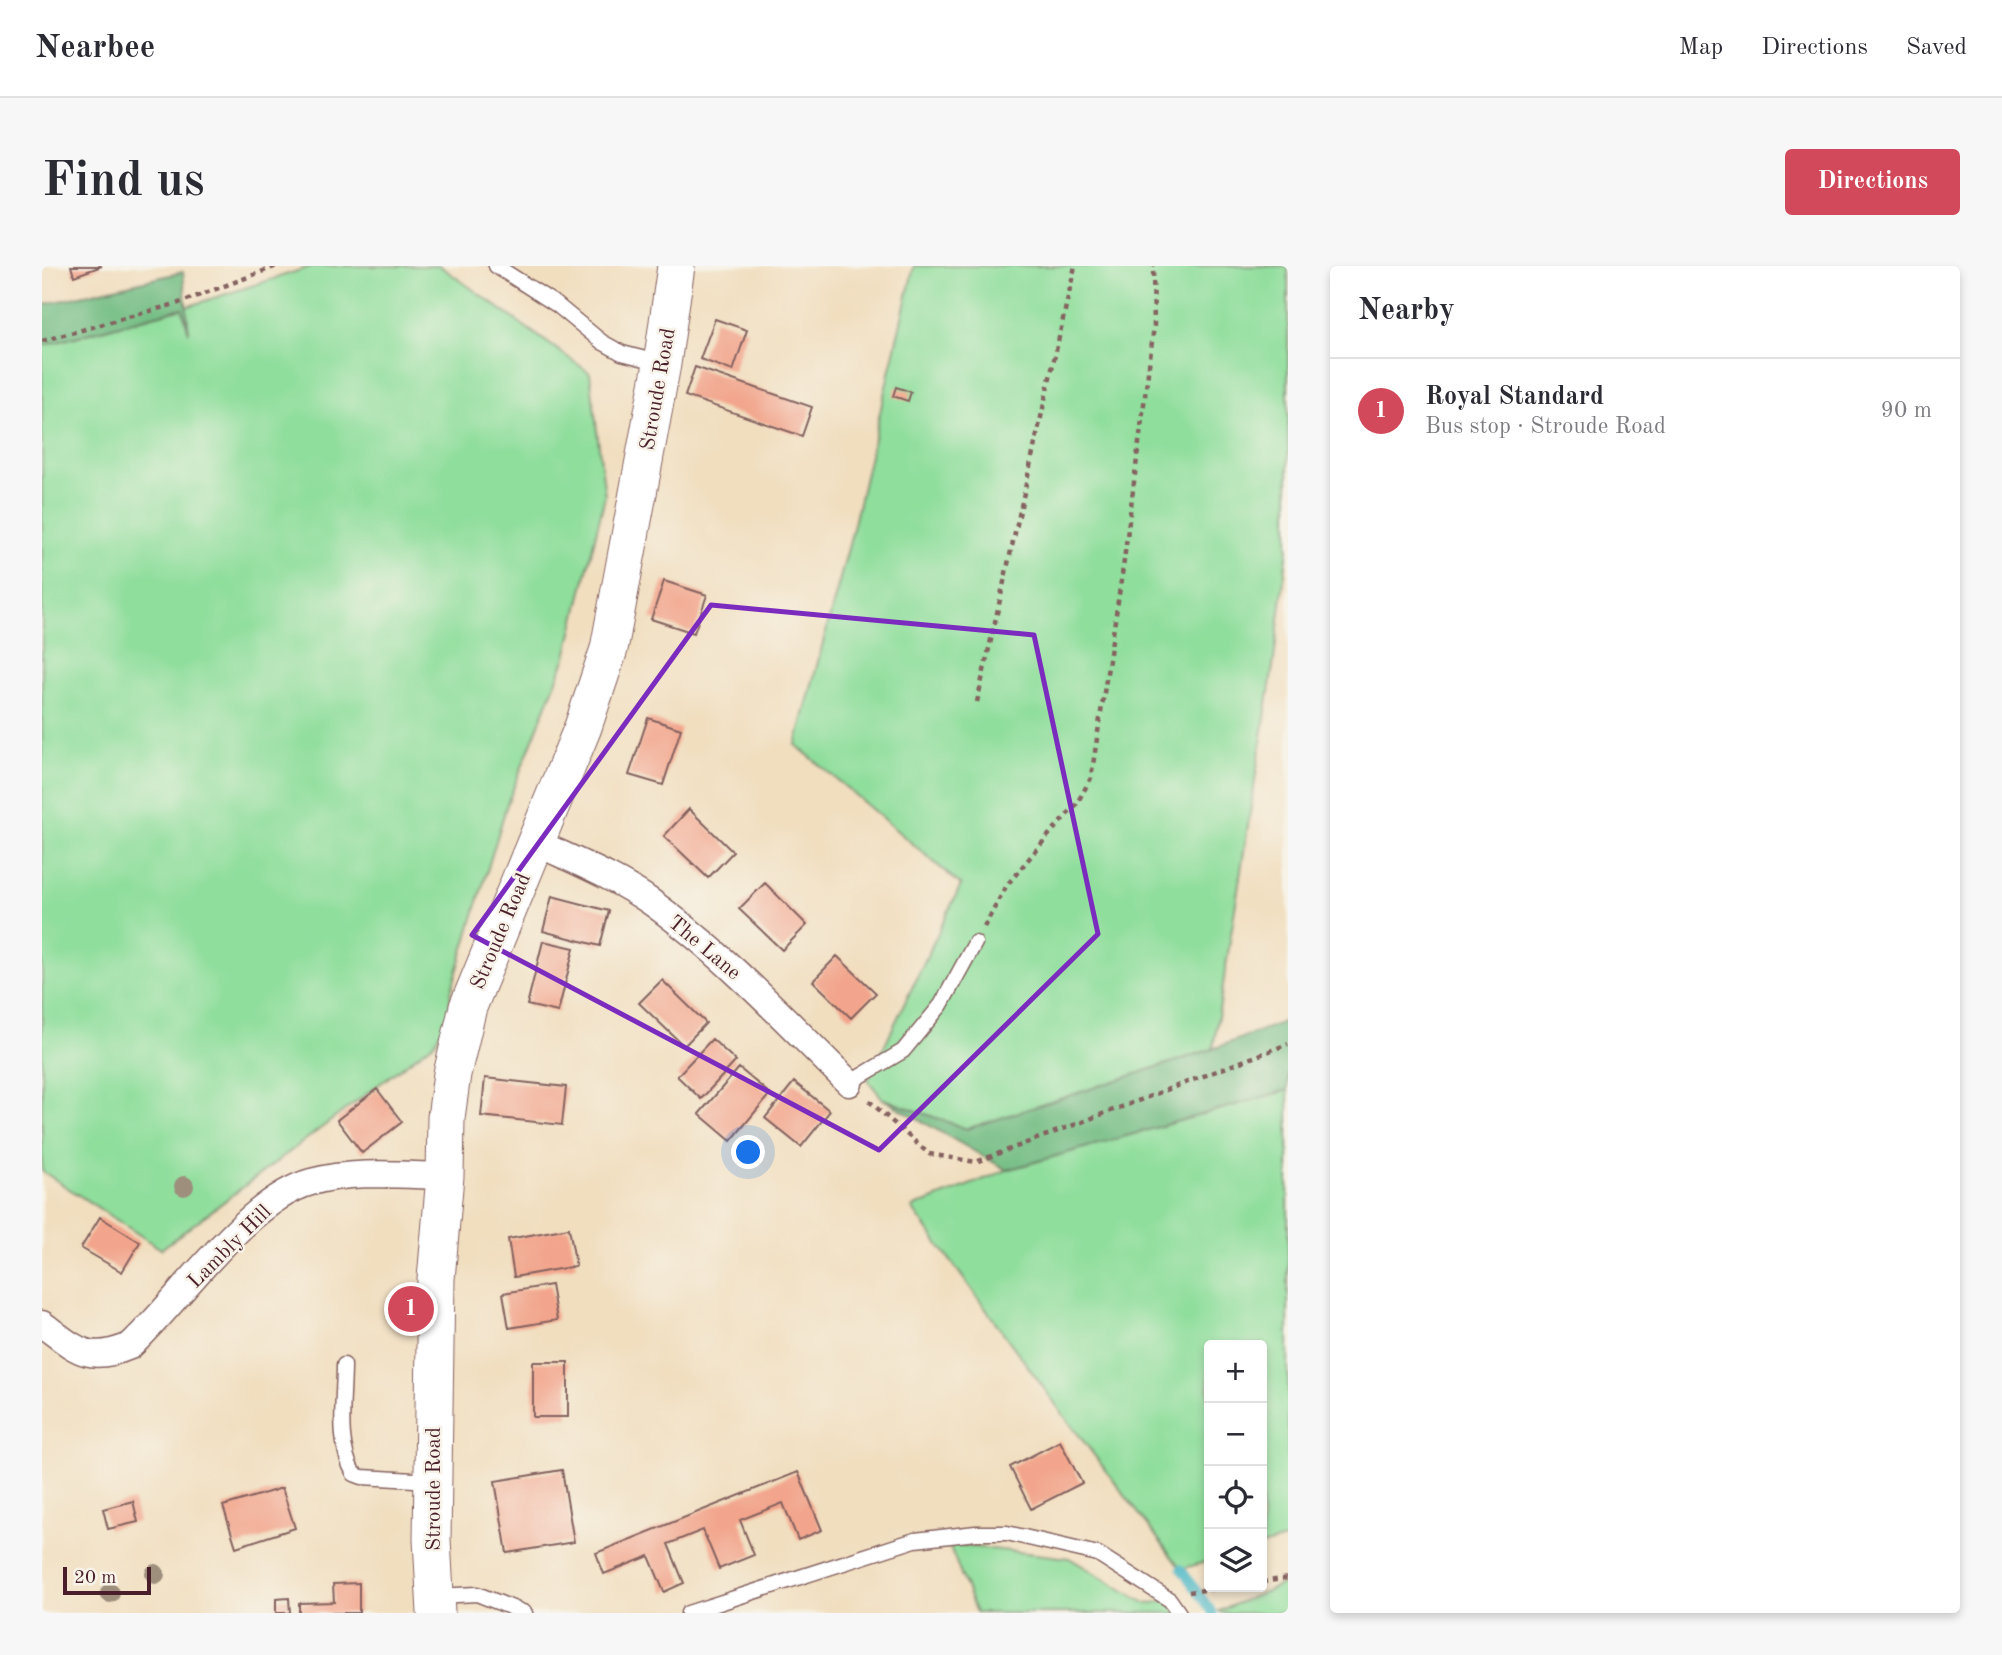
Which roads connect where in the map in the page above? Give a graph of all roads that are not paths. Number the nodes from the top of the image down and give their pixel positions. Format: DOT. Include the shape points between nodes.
graph roads {
  1 [pos="496,266"];
  2 [pos="676,266"];
  3 [pos="662,364"];
  4 [pos="537,842"];
  5 [pos="975,943"];
  6 [pos="849,1083"];
  7 [pos="445,1175"];
  8 [pos="42,1324"];
  9 [pos="344,1365"];
  10 [pos="432,1481"];
  11 [pos="436,1605"];
  12 [pos="526,1613"];
  13 [pos="688,1613"];
  14 [pos="1179,1613"];
  1 -- 3 [label="lane" via="557,305 601,342"];
  2 -- 3 [label="street, Stroude Road"];
  3 -- 4 [label="street, Stroude Road" via="609,649"];
  4 -- 6 [label="street, The Lane" via="650,901 757,992"];
  4 -- 7 [label="street, Stroude Road" via="468,1007 449,1096"];
  5 -- 6 [label="lane" via="941,1005 903,1051"];
  7 -- 8 [label="street, Lambly Hill" via="346,1177 313,1181 284,1194 238,1230 130,1346 110,1355 91,1355 75,1348"];
  7 -- 10 [label="street, Stroude Road" via="436,1279"];
  9 -- 10 [label="lane" via="343,1440 354,1474"];
  10 -- 11 [label="street, Stroude Road"];
  11 -- 12 [label="lane" via="477,1594"];
  13 -- 14 [label="lane" via="915,1540 976,1533 1007,1533 1098,1554 1170,1600"];
}
